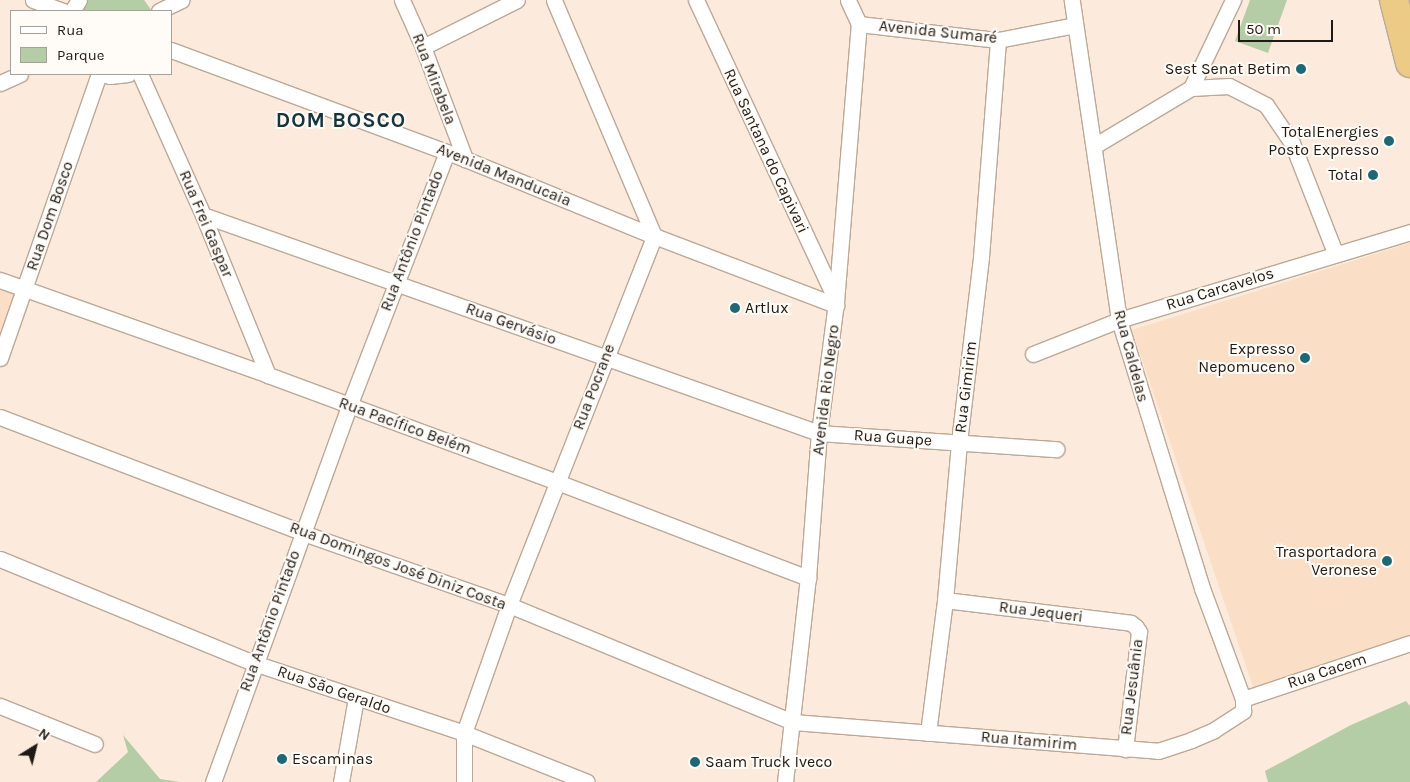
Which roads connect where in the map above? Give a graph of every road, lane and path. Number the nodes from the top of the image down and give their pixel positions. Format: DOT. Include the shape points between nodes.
graph roads {
  1 [pos="33,0"];
  2 [pos="182,0"];
  3 [pos="402,0"];
  4 [pos="516,0"];
  5 [pos="554,0"];
  6 [pos="696,0"];
  7 [pos="848,0"];
  8 [pos="1072,0"];
  9 [pos="1233,0"];
  10 [pos="1394,0"];
  11 [pos="60,10"];
  12 [pos="161,10"];
  13 [pos="859,24"];
  14 [pos="1075,25"];
  15 [pos="998,40"];
  16 [pos="423,47"];
  17 [pos="172,50"];
  18 [pos="1410,63"];
  19 [pos="18,75"];
  20 [pos="101,75"];
  21 [pos="140,75"];
  22 [pos="0,83"];
  23 [pos="1191,88"];
  24 [pos="1094,146"];
  25 [pos="447,152"];
  26 [pos="465,158"];
  27 [pos="203,215"];
  28 [pos="1410,232"];
  29 [pos="654,236"];
  30 [pos="1335,253"];
  31 [pos="0,280"];
  32 [pos="396,282"];
  33 [pos="25,290"];
  34 [pos="836,304"];
  35 [pos="1120,320"];
  36 [pos="1033,354"];
  37 [pos="0,358"];
  38 [pos="605,358"];
  39 [pos="268,375"];
  40 [pos="349,406"];
  41 [pos="0,417"];
  42 [pos="820,433"];
  43 [pos="960,442"];
  44 [pos="1056,449"];
  45 [pos="557,482"];
  46 [pos="303,532"];
  47 [pos="0,559"];
  48 [pos="808,578"];
  49 [pos="945,600"];
  50 [pos="508,605"];
  51 [pos="1136,627"];
  52 [pos="1410,643"];
  53 [pos="254,663"];
  54 [pos="356,698"];
  55 [pos="1243,699"];
  56 [pos="0,706"];
  57 [pos="793,722"];
  58 [pos="464,733"];
  59 [pos="928,733"];
  60 [pos="95,744"];
  61 [pos="1125,749"];
  62 [pos="213,782"];
  63 [pos="341,782"];
  64 [pos="464,782"];
  65 [pos="587,782"];
  66 [pos="785,782"];
  1 -- 11 [label="street"];
  2 -- 12 [label="street"];
  3 -- 16 [label="street, Rua Mirabela"];
  4 -- 16 [label="street"];
  5 -- 29 [label="street"];
  6 -- 34 [label="street, Rua Santana do Capivari"];
  7 -- 13 [label="street, Avenida Rio Negro"];
  8 -- 14 [label="street, Rua Caldelas"];
  9 -- 23 [label="street"];
  10 -- 18 [label="highway"];
  13 -- 15 [label="street, Avenida Sumaré"];
  13 -- 34 [label="street, Avenida Rio Negro"];
  14 -- 15 [label="street, Avenida Sumaré"];
  14 -- 24 [label="street, Rua Caldelas"];
  15 -- 43 [label="street, Rua Gimirim" via="981,258"];
  16 -- 26 [label="street, Rua Mirabela"];
  17 -- 25 [label="street, Avenida Manducaia"];
  19 -- 22 [label="street"];
  20 -- 33 [label="street, Rua Dom Bosco"];
  21 -- 27 [label="street, Rua Frei Gaspar"];
  23 -- 24 [label="street"];
  23 -- 30 [label="street" via="1229,86 1266,105 1292,143"];
  24 -- 35 [label="street, Rua Caldelas"];
  25 -- 26 [label="street, Avenida Manducaia"];
  25 -- 32 [label="street, Rua Antônio Pintado"];
  26 -- 29 [label="street, Avenida Manducaia"];
  27 -- 32 [label="street, Rua Gervásio"];
  27 -- 39 [label="street, Rua Frei Gaspar"];
  28 -- 30 [label="street, Rua Carcavelos"];
  29 -- 34 [label="street, Avenida Manducaia"];
  29 -- 38 [label="street, Rua Pocrane"];
  30 -- 35 [label="street, Rua Carcavelos"];
  31 -- 33 [label="street, Rua Pacífico Belém"];
  32 -- 38 [label="street, Rua Gervásio"];
  32 -- 40 [label="street, Rua Antônio Pintado"];
  33 -- 37 [label="street, Rua Dom Bosco"];
  33 -- 39 [label="street, Rua Pacífico Belém"];
  34 -- 42 [label="street, Avenida Rio Negro"];
  35 -- 36 [label="street, Rua Carcavelos"];
  35 -- 55 [label="street, Rua Caldelas" via="1202,588"];
  38 -- 42 [label="street, Rua Gervásio"];
  38 -- 45 [label="street, Rua Pocrane"];
  39 -- 40 [label="street, Rua Pacífico Belém"];
  40 -- 45 [label="street, Rua Pacífico Belém"];
  40 -- 46 [label="street, Rua Antônio Pintado"];
  41 -- 46 [label="street, Rua Domingos José Diniz Costa"];
  42 -- 43 [label="street, Rua Guape"];
  42 -- 48 [label="street, Avenida Rio Negro"];
  43 -- 44 [label="street, Rua Guape"];
  43 -- 49 [label="street, Rua Gimirim"];
  45 -- 48 [label="street, Rua Pacífico Belém"];
  45 -- 50 [label="street, Rua Pocrane"];
  46 -- 50 [label="street, Rua Domingos José Diniz Costa"];
  46 -- 53 [label="street, Rua Antônio Pintado"];
  47 -- 53 [label="street, Rua São Geraldo"];
  48 -- 57 [label="street, Avenida Rio Negro"];
  49 -- 51 [label="street, Rua Jequeri" via="1131,623"];
  49 -- 59 [label="street, Rua Gimirim"];
  50 -- 57 [label="street, Rua Domingos José Diniz Costa"];
  50 -- 58 [label="street, Rua Pocrane"];
  51 -- 61 [label="street, Rua Jesuânia" via="1139,632"];
  52 -- 55 [label="street, Rua Cacem"];
  53 -- 54 [label="street, Rua São Geraldo"];
  53 -- 62 [label="street, Rua Antônio Pintado"];
  54 -- 58 [label="street, Rua São Geraldo"];
  54 -- 63 [label="street"];
  55 -- 61 [label="street, Rua Itamirim" via="1243,711 1191,740 1158,752"];
  56 -- 60 [label="street"];
  57 -- 59 [label="street, Rua Itamirim"];
  57 -- 66 [label="street, Avenida Rio Negro"];
  58 -- 64 [label="street, Rua Pocrane"];
  58 -- 65 [label="street, Rua São Geraldo"];
  59 -- 61 [label="street, Rua Itamirim"];
}
